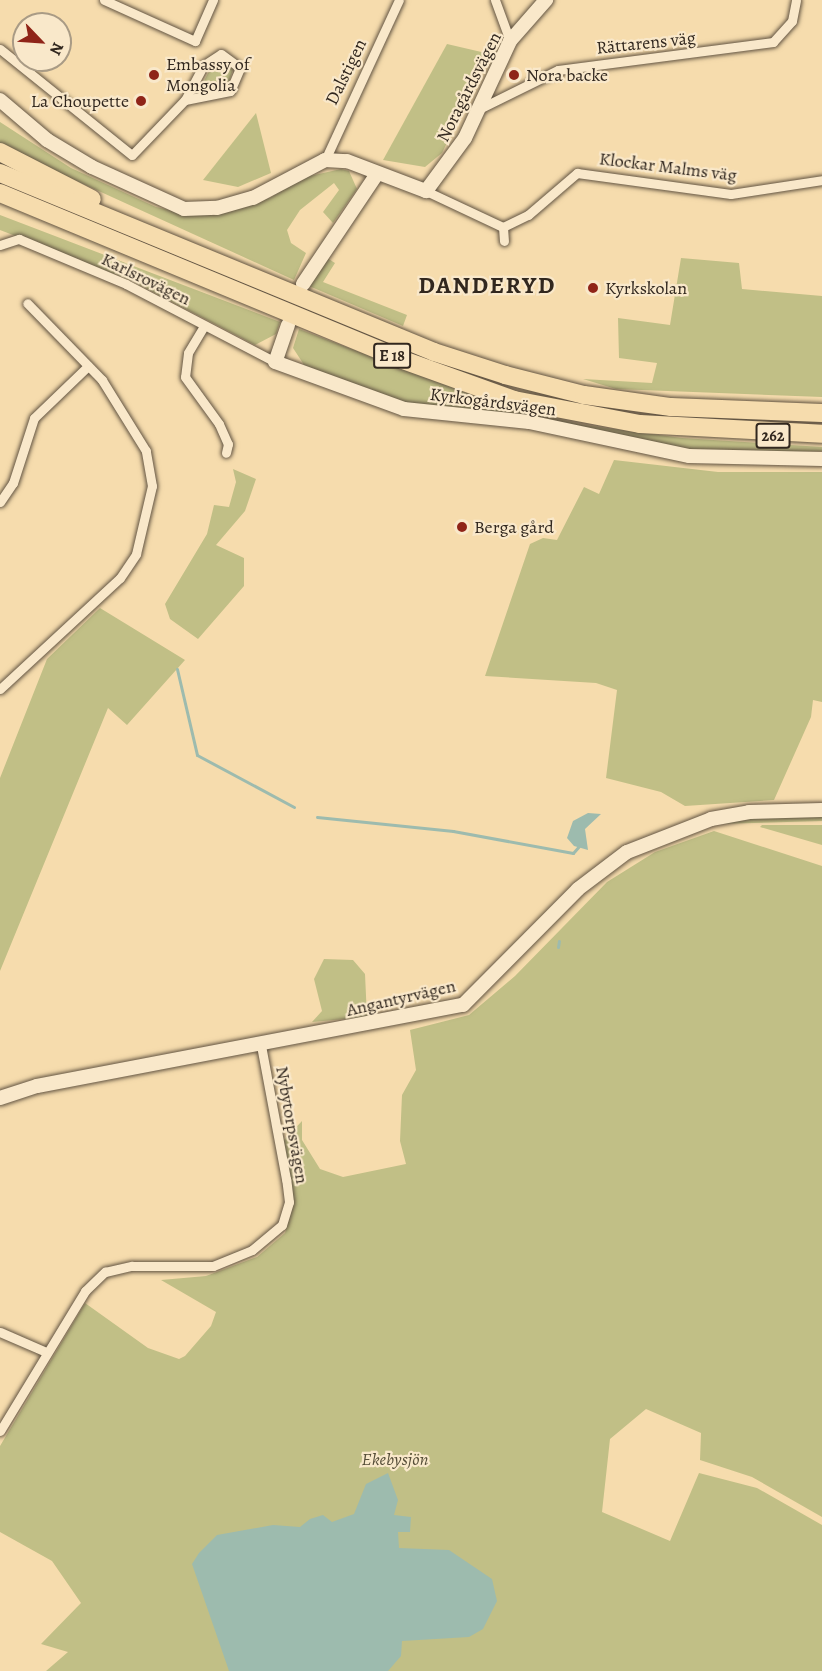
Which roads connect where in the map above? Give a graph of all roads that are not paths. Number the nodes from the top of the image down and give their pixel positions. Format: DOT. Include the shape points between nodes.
graph roads {
  1 [pos="104,0"];
  2 [pos="213,0"];
  3 [pos="399,0"];
  4 [pos="495,0"];
  5 [pos="546,0"];
  6 [pos="796,0"];
  7 [pos="510,40"];
  8 [pos="0,49"];
  9 [pos="0,100"];
  10 [pos="185,100"];
  11 [pos="481,108"];
  12 [pos="0,152"];
  13 [pos="326,160"];
  14 [pos="0,173"];
  15 [pos="377,174"];
  16 [pos="822,180"];
  17 [pos="426,191"];
  18 [pos="0,193"];
  19 [pos="0,205"];
  20 [pos="75,226"];
  21 [pos="503,226"];
  22 [pos="504,241"];
  23 [pos="0,245"];
  24 [pos="187,249"];
  25 [pos="303,284"];
  26 [pos="27,303"];
  27 [pos="288,325"];
  28 [pos="204,327"];
  29 [pos="275,362"];
  30 [pos="88,366"];
  31 [pos="822,413"];
  32 [pos="725,429"];
  33 [pos="822,434"];
  34 [pos="822,439"];
  35 [pos="226,453"];
  36 [pos="822,459"];
  37 [pos="0,502"];
  38 [pos="0,689"];
  39 [pos="822,810"];
  40 [pos="261,1045"];
  41 [pos="0,1098"];
  42 [pos="0,1332"];
  43 [pos="46,1352"];
  44 [pos="0,1431"];
  1 -- 2 [label="street" via="195,40"];
  3 -- 13 [label="street, Dalstigen"];
  4 -- 7 [label="street"];
  5 -- 7 [label="street, Noragårdsvägen"];
  6 -- 11 [label="street, Rättarens väg" via="792,21 773,42 558,70"];
  7 -- 11 [label="street, Noragårdsvägen"];
  8 -- 10 [label="street" via="132,155"];
  9 -- 13 [label="street" via="47,140 92,167 184,209 217,208 253,198"];
  10 -- 10 [label="street" via="230,91 240,68 221,54 204,65"];
  11 -- 17 [label="street, Noragårdsvägen"];
  12 -- 24 [label="highway"];
  13 -- 15 [label="street" via="347,161"];
  14 -- 24 [label="highway, E 18"];
  15 -- 17 [label="street"];
  15 -- 25 [label="street"];
  16 -- 21 [label="street, Klockar Malms väg" via="731,194 577,173 528,215"];
  17 -- 21 [label="street"];
  18 -- 20 [label="highway, E 18"];
  19 -- 20 [label="highway" via="53,225"];
  20 -- 32 [label="highway, E 18" via="403,360 514,400 640,424"];
  21 -- 22 [label="street"];
  23 -- 28 [label="street, Karlsrovägen" via="19,239 126,284"];
  24 -- 31 [label="highway, E 18" via="434,352 505,375 584,395 670,407"];
  26 -- 30 [label="street"];
  27 -- 29 [label="street"];
  28 -- 29 [label="street, Karlsrovägen"];
  28 -- 35 [label="street" via="188,352 185,376 219,424 228,444"];
  29 -- 36 [label="street, Kyrkogårdsvägen" via="404,409 529,422 689,456"];
  30 -- 37 [label="street" via="34,418 13,483"];
  30 -- 38 [label="street" via="146,451 152,486 146,522 136,554 120,578"];
  32 -- 33 [label="highway, E 18"];
  32 -- 34 [label="highway, 262"];
  39 -- 40 [label="street, Angantyrvägen" via="721,817 664,834 627,852 578,889 463,1005"];
  40 -- 41 [label="street, Angantyrvägen" via="37,1086"];
  40 -- 43 [label="street, Nybytorpsvägen" via="289,1202 282,1226 252,1250 213,1266 132,1266 105,1272 86,1291"];
  42 -- 43 [label="street"];
  43 -- 44 [label="street, Nybytorpsvägen"];
}
